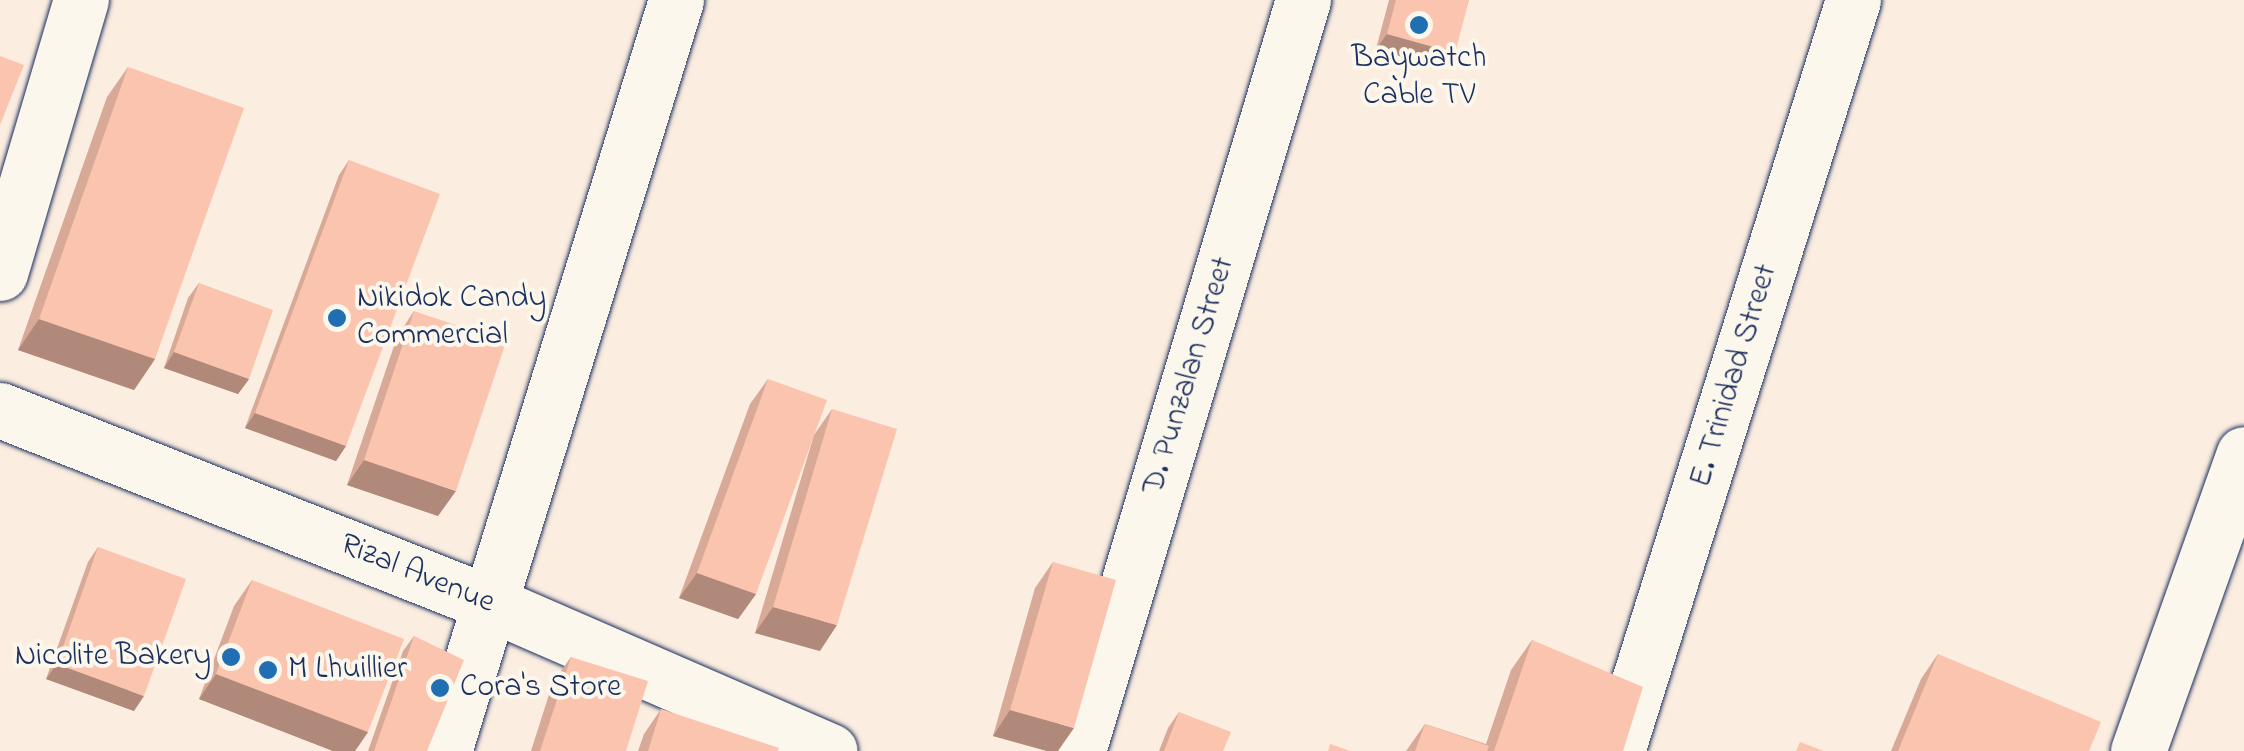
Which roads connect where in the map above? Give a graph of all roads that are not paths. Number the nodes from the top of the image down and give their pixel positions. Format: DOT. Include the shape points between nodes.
graph roads {
  1 [pos="80,0"];
  2 [pos="676,0"];
  3 [pos="1303,0"];
  4 [pos="1853,0"];
  5 [pos="0,273"];
  6 [pos="0,410"];
  7 [pos="2244,454"];
  8 [pos="494,605"];
  9 [pos="444,751"];
  10 [pos="830,751"];
  11 [pos="1078,751"];
  12 [pos="1617,751"];
  13 [pos="2138,751"];
  1 -- 5 [label="street"];
  2 -- 8 [label="street"];
  3 -- 11 [label="street, D. Punzalan Street"];
  4 -- 12 [label="street, E. Trinidad Street"];
  6 -- 8 [label="street, Rizal Avenue"];
  7 -- 13 [label="street"];
  8 -- 9 [label="street"];
  8 -- 10 [label="street, Rizal Avenue"];
}
